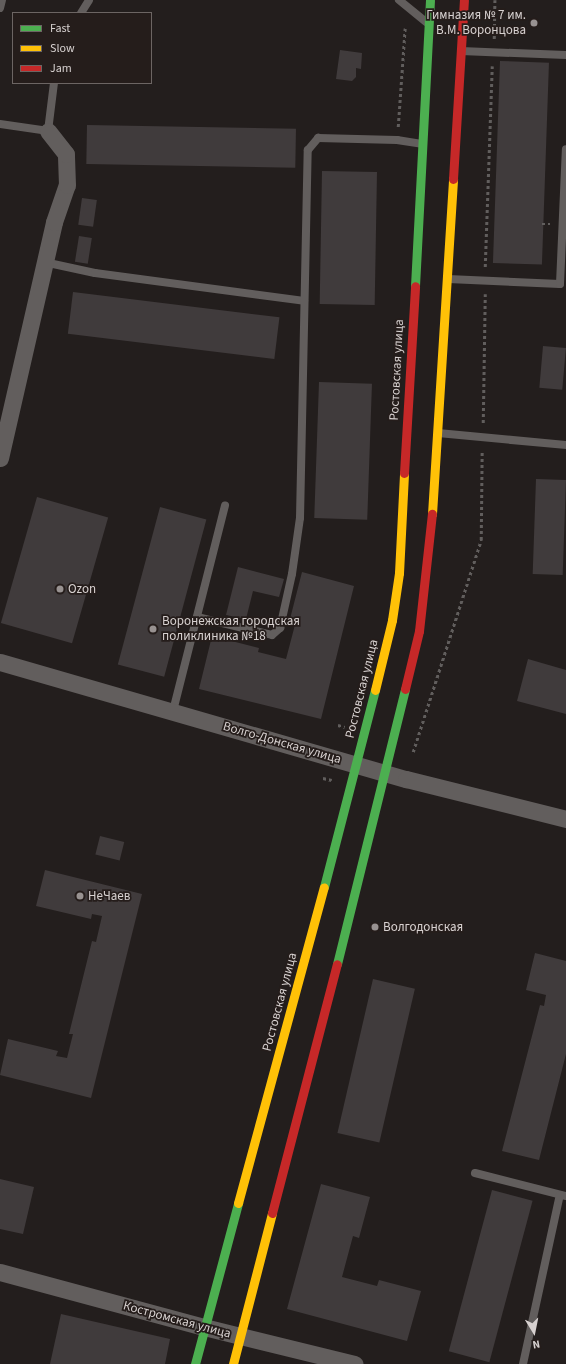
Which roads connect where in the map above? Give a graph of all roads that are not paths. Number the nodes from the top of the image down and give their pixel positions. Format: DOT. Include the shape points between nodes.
graph roads {
  1 [pos="2,0"];
  2 [pos="89,0"];
  3 [pos="399,0"];
  4 [pos="430,0"];
  5 [pos="464,0"];
  6 [pos="0,8"];
  7 [pos="82,12"];
  8 [pos="429,24"];
  9 [pos="460,51"];
  10 [pos="566,56"];
  11 [pos="54,84"];
  12 [pos="0,124"];
  13 [pos="48,131"];
  14 [pos="422,144"];
  15 [pos="566,149"];
  16 [pos="44,262"];
  17 [pos="447,279"];
  18 [pos="304,301"];
  19 [pos="438,433"];
  20 [pos="566,445"];
  21 [pos="0,458"];
  22 [pos="225,505"];
  23 [pos="197,617"];
  24 [pos="0,662"];
  25 [pos="174,711"];
  26 [pos="356,764"];
  27 [pos="382,772"];
  28 [pos="566,819"];
  29 [pos="475,1173"];
  30 [pos="563,1195"];
  31 [pos="0,1272"];
  32 [pos="204,1327"];
  33 [pos="240,1336"];
  34 [pos="195,1364"];
  35 [pos="233,1364"];
  36 [pos="355,1364"];
  37 [pos="523,1364"];
  1 -- 6 [label="lane"];
  2 -- 7 [label="lane"];
  3 -- 8 [label="lane"];
  4 -- 8 [label="street, Ростовская улица"];
  5 -- 9 [label="street"];
  8 -- 14 [label="street, Ростовская улица"];
  9 -- 10 [label="lane"];
  9 -- 17 [label="street"];
  11 -- 13 [label="lane"];
  12 -- 13 [label="lane"];
  13 -- 16 [label="street" via="66,154 67,185"];
  14 -- 18 [label="lane" via="397,140 318,138 308,150"];
  14 -- 26 [label="street, Ростовская улица" via="399,573 392,620"];
  15 -- 17 [label="lane" via="560,284"];
  16 -- 18 [label="lane" via="95,273"];
  16 -- 21 [label="street"];
  17 -- 19 [label="street"];
  18 -- 23 [label="lane" via="300,518 292,574 280,628 272,635"];
  19 -- 20 [label="lane"];
  19 -- 27 [label="street" via="427,575 419,631"];
  22 -- 23 [label="lane"];
  23 -- 25 [label="lane"];
  24 -- 25 [label="street, Волго-Донская улица"];
  25 -- 26 [label="street, Волго-Донская улица"];
  26 -- 27 [label="street, Волго-Донская улица"];
  26 -- 32 [label="street, Ростовская улица"];
  27 -- 28 [label="street, Волго-Донская улица"];
  27 -- 33 [label="street" via="346,927"];
  29 -- 30 [label="lane"];
  30 -- 37 [label="lane"];
  31 -- 32 [label="street, Костромская улица"];
  32 -- 33 [label="street, Костромская улица"];
  32 -- 34 [label="street, Ростовская улица"];
  33 -- 35 [label="street"];
  33 -- 36 [label="street, Костромская улица"];
}
